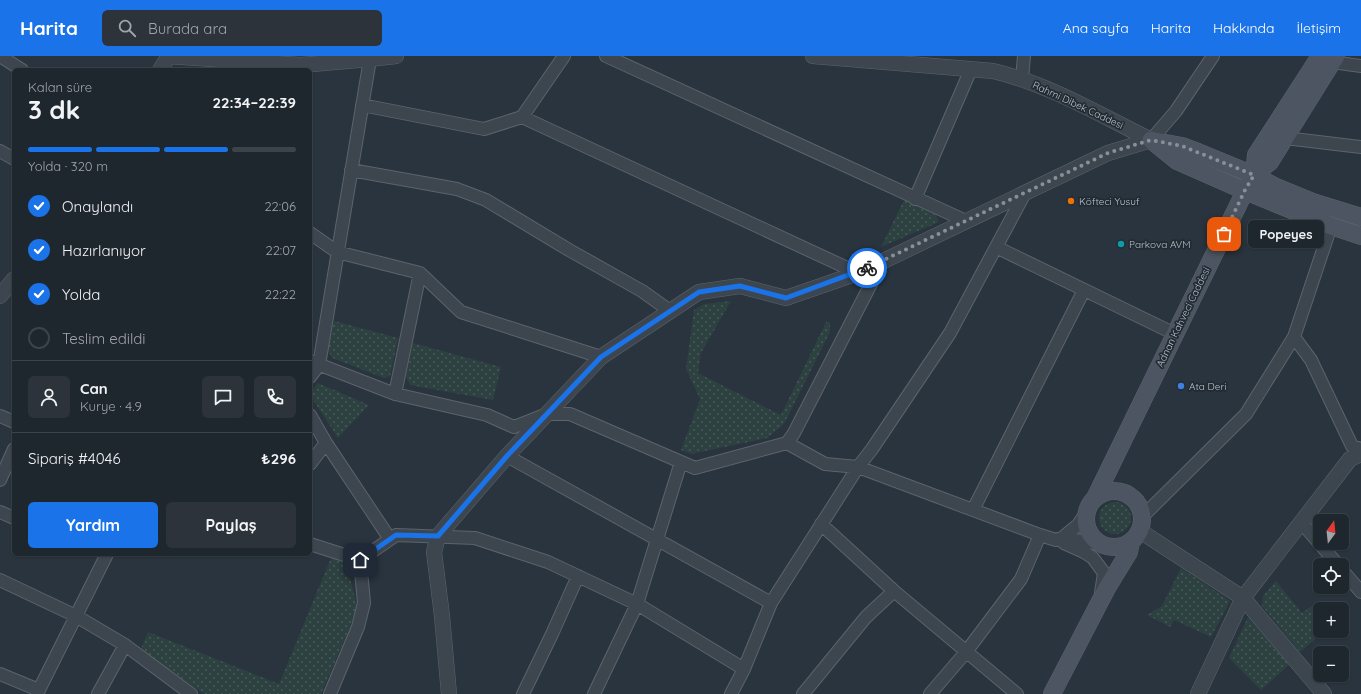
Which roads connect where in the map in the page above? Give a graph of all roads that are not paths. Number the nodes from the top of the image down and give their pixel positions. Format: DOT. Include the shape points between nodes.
graph roads {
  1 [pos="0,56"];
  2 [pos="168,56"];
  3 [pos="396,56"];
  4 [pos="564,56"];
  5 [pos="606,56"];
  6 [pos="813,56"];
  7 [pos="1024,56"];
  8 [pos="1213,56"];
  9 [pos="1329,58"];
  10 [pos="262,59"];
  11 [pos="370,59"];
  12 [pos="1361,66"];
  13 [pos="276,67"];
  14 [pos="19,68"];
  15 [pos="161,68"];
  16 [pos="971,69"];
  17 [pos="1022,79"];
  18 [pos="362,106"];
  19 [pos="522,117"];
  20 [pos="1285,138"];
  21 [pos="1151,140"];
  22 [pos="1361,147"];
  23 [pos="0,151"];
  24 [pos="12,158"];
  25 [pos="351,170"];
  26 [pos="1254,175"];
  27 [pos="1245,190"];
  28 [pos="1024,193"];
  29 [pos="915,199"];
  30 [pos="1361,217"];
  31 [pos="966,221"];
  32 [pos="1331,226"];
  33 [pos="312,234"];
  34 [pos="1361,236"];
  35 [pos="996,247"];
  36 [pos="337,252"];
  37 [pos="873,266"];
  38 [pos="858,273"];
  39 [pos="420,274"];
  40 [pos="12,281"];
  41 [pos="1084,290"];
  42 [pos="0,296"];
  43 [pos="670,311"];
  44 [pos="1175,334"];
  45 [pos="1294,336"];
  46 [pos="601,357"];
  47 [pos="314,363"];
  48 [pos="394,394"];
  49 [pos="547,414"];
  50 [pos="0,416"];
  51 [pos="312,418"];
  52 [pos="12,421"];
  53 [pos="326,443"];
  54 [pos="787,443"];
  55 [pos="1361,449"];
  56 [pos="12,453"];
  57 [pos="1361,454"];
  58 [pos="507,456"];
  59 [pos="1113,460"];
  60 [pos="312,461"];
  61 [pos="681,462"];
  62 [pos="858,467"];
  63 [pos="0,480"];
  64 [pos="1121,491"];
  65 [pos="1095,498"];
  66 [pos="973,510"];
  67 [pos="0,512"];
  68 [pos="1086,513"];
  69 [pos="12,517"];
  70 [pos="1301,522"];
  71 [pos="821,524"];
  72 [pos="1138,530"];
  73 [pos="1040,535"];
  74 [pos="438,536"];
  75 [pos="390,539"];
  76 [pos="1059,539"];
  77 [pos="657,540"];
  78 [pos="312,545"];
  79 [pos="1105,545"];
  80 [pos="103,556"];
  81 [pos="1332,558"];
  82 [pos="360,560"];
  83 [pos="578,576"];
  84 [pos="1349,578"];
  85 [pos="0,580"];
  86 [pos="1107,588"];
  87 [pos="894,591"];
  88 [pos="1361,592"];
  89 [pos="1243,598"];
  90 [pos="771,603"];
  91 [pos="637,604"];
  92 [pos="1099,604"];
  93 [pos="76,616"];
  94 [pos="125,645"];
  95 [pos="966,652"];
  96 [pos="744,669"];
  97 [pos="0,674"];
  98 [pos="38,692"];
  99 [pos="98,694"];
  100 [pos="190,694"];
  101 [pos="330,694"];
  102 [pos="449,694"];
  103 [pos="523,694"];
  104 [pos="594,694"];
  105 [pos="731,694"];
  106 [pos="803,694"];
  107 [pos="930,694"];
  108 [pos="1017,694"];
  109 [pos="1052,694"];
  110 [pos="1198,694"];
  111 [pos="1324,694"];
  1 -- 14 [label="street"];
  2 -- 10 [label="street"];
  2 -- 15 [label="street"];
  3 -- 11 [label="street"];
  4 -- 19 [label="street"];
  5 -- 29 [label="street"];
  6 -- 16 [label="street, Rahmi Dibek Caddesi"];
  7 -- 17 [label="street"];
  8 -- 21 [label="street" via="1176,111"];
  9 -- 12 [label="street"];
  9 -- 20 [label="main road, Adnan Kahveci Caddesi"];
  9 -- 26 [label="main road" via="1256,155"];
  10 -- 13 [label="street"];
  11 -- 13 [label="street"];
  11 -- 18 [label="street"];
  16 -- 17 [label="street, Rahmi Dibek Caddesi" via="993,71"];
  16 -- 29 [label="street"];
  17 -- 21 [label="street, Rahmi Dibek Caddesi" via="1046,88"];
  18 -- 19 [label="street" via="484,129"];
  18 -- 25 [label="street"];
  19 -- 38 [label="street"];
  20 -- 22 [label="street"];
  20 -- 26 [label="main road, Adnan Kahveci Caddesi" via="1270,162"];
  21 -- 26 [label="main road, Rahmi Dibek Caddesi" via="1182,146"];
  21 -- 27 [label="main road, Rahmi Dibek Caddesi" via="1177,161"];
  21 -- 28 [label="street" via="1108,153"];
  23 -- 24 [label="street"];
  25 -- 36 [label="street"];
  25 -- 43 [label="street" via="457,189 486,200 642,291"];
  26 -- 27 [label="main road, Adnan Kahveci Caddesi"];
  26 -- 30 [label="main road, Rahmi Dibek Caddesi" via="1313,202"];
  27 -- 32 [label="main road, Rahmi Dibek Caddesi"];
  27 -- 44 [label="main road, Adnan Kahveci Caddesi"];
  28 -- 31 [label="street"];
  28 -- 35 [label="street"];
  29 -- 31 [label="street"];
  31 -- 37 [label="street"];
  32 -- 34 [label="main road, Rahmi Dibek Caddesi"];
  32 -- 45 [label="street"];
  33 -- 36 [label="street"];
  35 -- 41 [label="street"];
  35 -- 62 [label="street" via="950,333"];
  36 -- 39 [label="street"];
  36 -- 47 [label="street"];
  37 -- 38 [label="street"];
  37 -- 54 [label="street" via="874,278"];
  38 -- 43 [label="street" via="786,298 740,286 699,292"];
  39 -- 46 [label="street" via="461,312"];
  39 -- 48 [label="street"];
  40 -- 42 [label="street"];
  41 -- 44 [label="street"];
  41 -- 66 [label="street"];
  43 -- 46 [label="street"];
  44 -- 59 [label="main road, Adnan Kahveci Caddesi"];
  45 -- 55 [label="street" via="1311,360 1352,446"];
  45 -- 72 [label="street" via="1246,414"];
  46 -- 49 [label="street"];
  47 -- 48 [label="street"];
  48 -- 49 [label="street" via="487,415 514,427"];
  49 -- 58 [label="street"];
  49 -- 61 [label="street" via="570,414"];
  50 -- 52 [label="street"];
  51 -- 53 [label="street"];
  53 -- 60 [label="street"];
  53 -- 75 [label="street"];
  54 -- 61 [label="street" via="695,468"];
  54 -- 62 [label="street" via="825,464"];
  56 -- 63 [label="street"];
  57 -- 70 [label="street" via="1350,459"];
  58 -- 74 [label="street"];
  58 -- 77 [label="street"];
  59 -- 64 [label="main road"];
  59 -- 65 [label="main road, Adnan Kahveci Caddesi"];
  61 -- 77 [label="street"];
  62 -- 66 [label="street"];
  62 -- 71 [label="street"];
  64 -- 65 [label="main road" via="1103,493"];
  64 -- 72 [label="main road" via="1136,501 1140,508"];
  65 -- 68 [label="main road"];
  66 -- 73 [label="street"];
  67 -- 69 [label="street"];
  68 -- 76 [label="street" via="1078,525"];
  68 -- 79 [label="main road" via="1088,530 1093,538"];
  70 -- 81 [label="street"];
  70 -- 89 [label="street"];
  71 -- 87 [label="street"];
  71 -- 90 [label="street"];
  72 -- 79 [label="main road" via="1124,545"];
  72 -- 86 [label="main road" via="1129,552"];
  72 -- 89 [label="street"];
  73 -- 76 [label="street"];
  73 -- 95 [label="street" via="1021,579"];
  74 -- 75 [label="street" via="396,535"];
  74 -- 83 [label="street" via="475,538 548,562"];
  74 -- 102 [label="street" via="434,552"];
  75 -- 82 [label="street"];
  76 -- 79 [label="street"];
  76 -- 92 [label="street" via="1093,558 1104,573"];
  77 -- 90 [label="street"];
  77 -- 91 [label="street"];
  78 -- 82 [label="street"];
  79 -- 86 [label="main road" via="1110,568"];
  80 -- 93 [label="street"];
  82 -- 101 [label="street" via="364,603 358,627"];
  83 -- 91 [label="street"];
  83 -- 103 [label="street"];
  84 -- 88 [label="street"];
  85 -- 93 [label="street"];
  86 -- 92 [label="main road"];
  87 -- 95 [label="street"];
  87 -- 106 [label="street" via="866,617"];
  89 -- 110 [label="street"];
  89 -- 111 [label="street"];
  90 -- 96 [label="street"];
  91 -- 96 [label="street"];
  91 -- 104 [label="street"];
  92 -- 109 [label="main road"];
  93 -- 94 [label="street"];
  93 -- 98 [label="street"];
  94 -- 99 [label="street"];
  94 -- 100 [label="street"];
  95 -- 107 [label="street"];
  95 -- 108 [label="street"];
  96 -- 105 [label="street"];
  97 -- 98 [label="street"];
}
